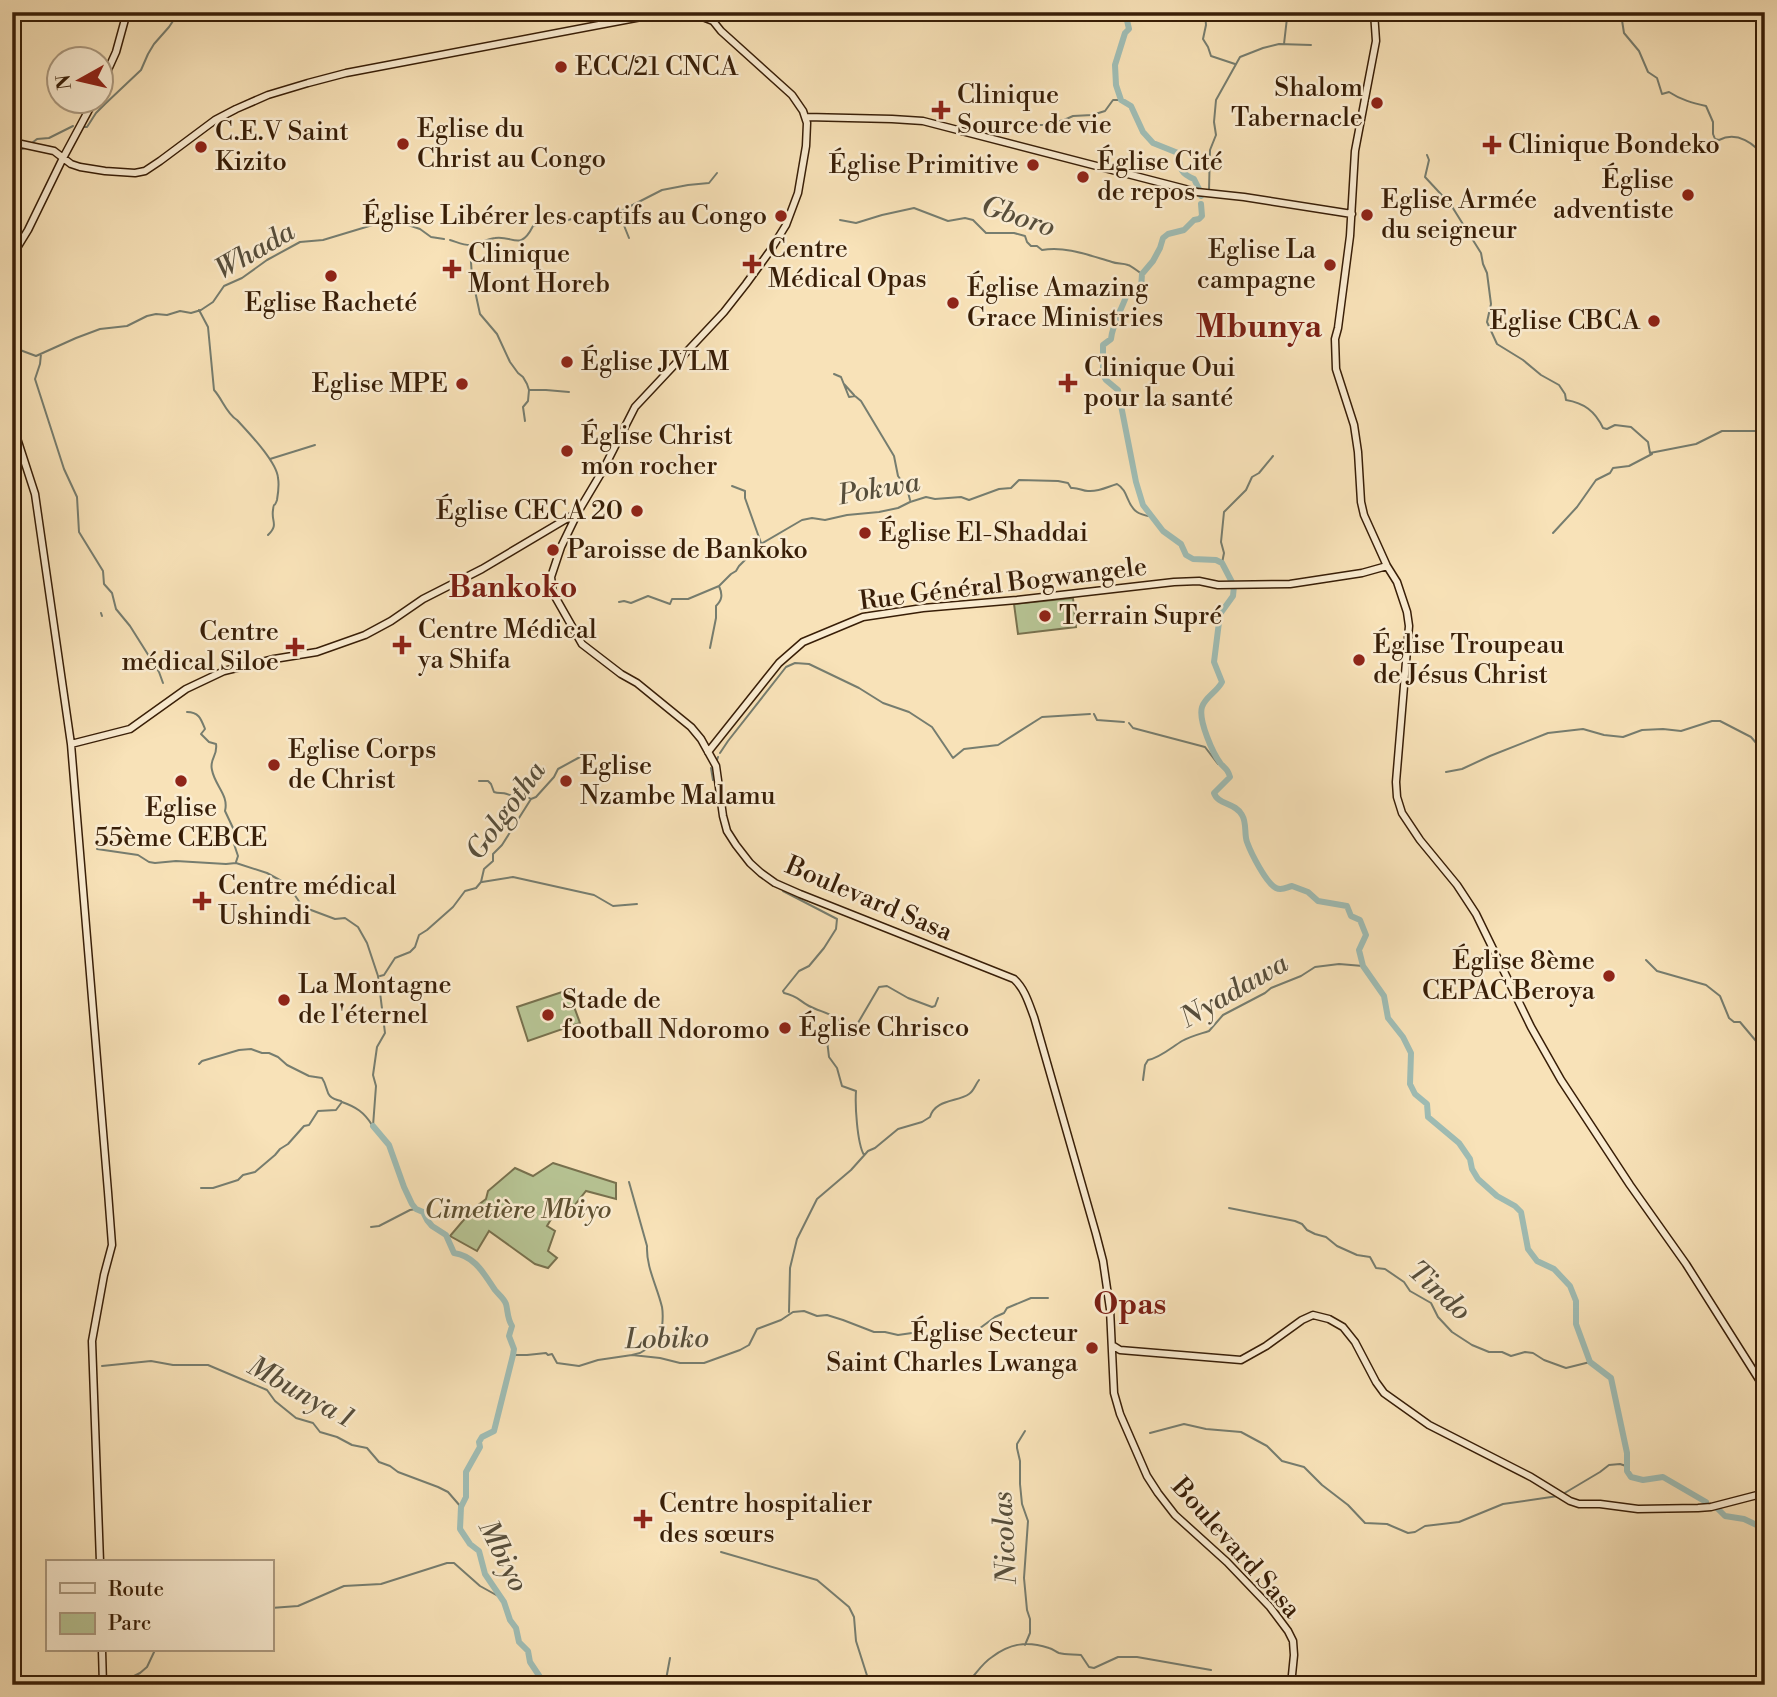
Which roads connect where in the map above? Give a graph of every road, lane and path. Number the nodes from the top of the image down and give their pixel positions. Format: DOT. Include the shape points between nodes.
graph roads {
  1 [pos="127,12"];
  2 [pos="652,12"];
  3 [pos="691,12"];
  4 [pos="709,12"];
  5 [pos="1374,12"];
  6 [pos="713,21"];
  7 [pos="116,52"];
  8 [pos="86,116"];
  9 [pos="806,117"];
  10 [pos="12,142"];
  11 [pos="63,158"];
  12 [pos="1352,214"];
  13 [pos="12,256"];
  14 [pos="12,423"];
  15 [pos="578,512"];
  16 [pos="1387,566"];
  17 [pos="71,744"];
  18 [pos="708,752"];
  19 [pos="1112,1345"];
  20 [pos="1765,1389"];
  21 [pos="1765,1493"];
  22 [pos="100,1560"];
  23 [pos="102,1652"];
  24 [pos="103,1685"];
  25 [pos="1291,1685"];
  1 -- 7 [label="street"];
  2 -- 11 [label="street" via="621,22 345,73 286,89 215,120 145,171 97,170"];
  3 -- 6 [label="street"];
  4 -- 6 [label="street"];
  5 -- 12 [label="street" via="1376,41 1355,150"];
  6 -- 9 [label="street" via="792,94"];
  8 -- 11 [label="street"];
  9 -- 12 [label="street" via="923,121 1201,193"];
  9 -- 15 [label="street, Boulevard Sasa" via="798,193 786,225 724,312 635,407"];
  10 -- 11 [label="street" via="54,151"];
  11 -- 13 [label="street"];
  12 -- 16 [label="street" via="1335,339 1336,369 1354,425 1364,515"];
  14 -- 17 [label="street" via="35,494"];
  15 -- 17 [label="street" via="365,635 317,652 224,671 186,689 130,729"];
  15 -- 18 [label="street, Boulevard Sasa" via="551,577 553,593 582,644 691,727"];
  16 -- 18 [label="street, Rue Général Bogwangele" via="1290,584 1174,582 869,615 803,642 779,663"];
  16 -- 20 [label="street" via="1397,582 1409,626 1396,782 1402,813 1476,914 1531,1027 1572,1097"];
  17 -- 22 [label="street" via="112,1245 92,1340"];
  18 -- 19 [label="street, Boulevard Sasa" via="716,766 727,831 750,863 775,883 1019,983 1034,1017 1097,1237"];
  19 -- 21 [label="street" via="1120,1350 1241,1360 1313,1315 1343,1327 1384,1393 1429,1425 1570,1501 1638,1509 1698,1508"];
  19 -- 25 [label="street, Boulevard Sasa" via="1114,1393 1147,1476 1175,1515 1227,1562 1288,1631 1294,1655"];
  23 -- 24 [label="street"];
}
